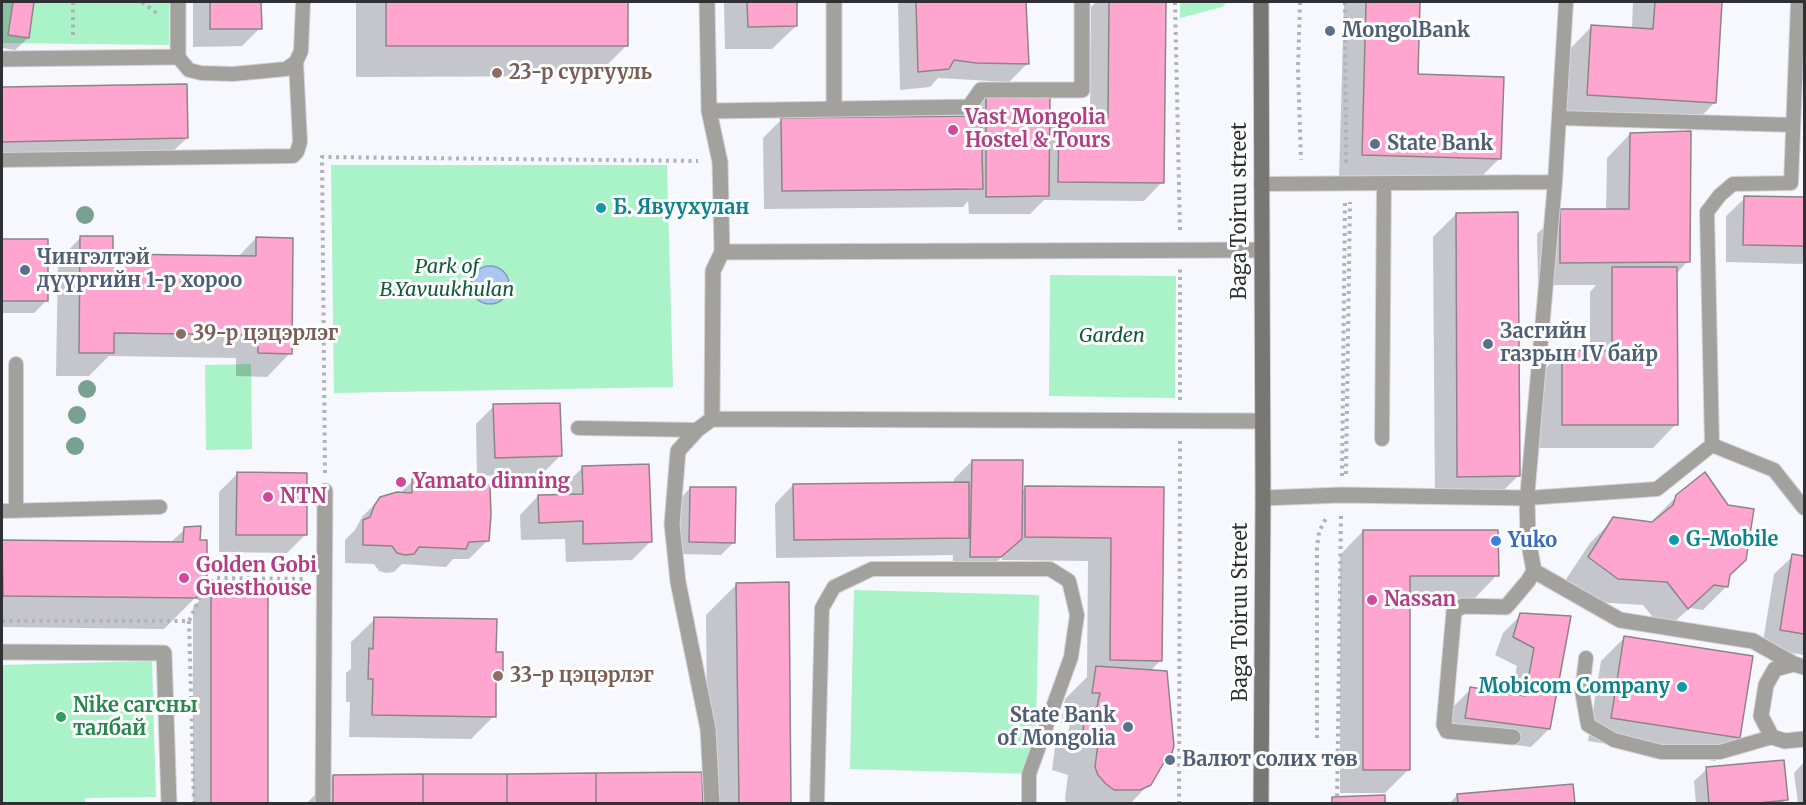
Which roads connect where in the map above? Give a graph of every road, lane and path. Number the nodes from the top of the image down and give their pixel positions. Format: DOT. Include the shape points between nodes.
graph roads {
  1 [pos="73,2"];
  2 [pos="177,2"];
  3 [pos="303,2"];
  4 [pos="707,2"];
  5 [pos="834,2"];
  6 [pos="1082,2"];
  7 [pos="1261,2"];
  8 [pos="1300,2"];
  9 [pos="1345,2"];
  10 [pos="1566,2"];
  11 [pos="1798,2"];
  12 [pos="178,57"];
  13 [pos="73,58"];
  14 [pos="2,59"];
  15 [pos="297,62"];
  16 [pos="834,109"];
  17 [pos="709,111"];
  18 [pos="1559,118"];
  19 [pos="1793,126"];
  20 [pos="2,160"];
  21 [pos="1301,160"];
  22 [pos="720,162"];
  23 [pos="1555,182"];
  24 [pos="1384,183"];
  25 [pos="1798,183"];
  26 [pos="1261,184"];
  27 [pos="1348,190"];
  28 [pos="1260,250"];
  29 [pos="722,252"];
  30 [pos="16,364"];
  31 [pos="712,419"];
  32 [pos="1262,421"];
  33 [pos="578,428"];
  34 [pos="697,430"];
  35 [pos="1383,439"];
  36 [pos="1712,445"];
  37 [pos="1340,490"];
  38 [pos="325,491"];
  39 [pos="1263,498"];
  40 [pos="1527,498"];
  41 [pos="160,507"];
  42 [pos="1804,508"];
  43 [pos="2,511"];
  44 [pos="16,511"];
  45 [pos="1534,571"];
  46 [pos="324,579"];
  47 [pos="2,621"];
  48 [pos="189,621"];
  49 [pos="2,652"];
  50 [pos="1586,658"];
  51 [pos="1799,666"];
  52 [pos="1513,737"];
  53 [pos="1772,737"];
  54 [pos="1317,738"];
  55 [pos="1804,739"];
  56 [pos="169,804"];
  57 [pos="194,804"];
  58 [pos="323,804"];
  59 [pos="712,804"];
  60 [pos="817,804"];
  61 [pos="1029,804"];
  62 [pos="1261,804"];
  63 [pos="1337,804"];
  1 -- 13 [label="path"];
  2 -- 12 [label="street"];
  3 -- 15 [label="lane" via="302,51"];
  4 -- 17 [label="street"];
  5 -- 16 [label="street"];
  6 -- 16 [label="street" via="1082,90 981,90 969,107"];
  7 -- 26 [label="main road, Baga Toiruu street"];
  8 -- 21 [label="path"];
  9 -- 27 [label="path"];
  10 -- 18 [label="lane"];
  11 -- 19 [label="lane"];
  12 -- 13 [label="street"];
  12 -- 15 [label="lane" via="189,70 222,73 271,72"];
  13 -- 14 [label="street"];
  15 -- 20 [label="lane" via="300,142 293,156"];
  16 -- 17 [label="street"];
  17 -- 22 [label="street"];
  18 -- 19 [label="lane"];
  18 -- 23 [label="lane"];
  19 -- 25 [label="lane"];
  22 -- 29 [label="street"];
  22 -- 38 [label="path" via="322,157"];
  23 -- 24 [label="lane"];
  23 -- 40 [label="lane"];
  24 -- 27 [label="lane"];
  24 -- 35 [label="lane"];
  25 -- 36 [label="lane" via="1733,184 1707,212"];
  26 -- 27 [label="lane"];
  26 -- 28 [label="main road, Baga Toiruu street"];
  27 -- 37 [label="path"];
  27 -- 37 [label="path" via="1346,473"];
  28 -- 29 [label="street"];
  28 -- 32 [label="main road, Baga Toiruu street"];
  29 -- 31 [label="street" via="713,271"];
  30 -- 44 [label="lane"];
  31 -- 32 [label="street"];
  31 -- 34 [label="street"];
  32 -- 39 [label="main road, Baga Toiruu Street"];
  33 -- 34 [label="lane"];
  34 -- 59 [label="street" via="678,451 672,524 678,582 708,729"];
  36 -- 40 [label="lane" via="1657,489"];
  36 -- 42 [label="lane" via="1774,470"];
  37 -- 39 [label="street"];
  37 -- 40 [label="street"];
  37 -- 54 [label="path" via="1319,532 1317,548"];
  37 -- 63 [label="path"];
  38 -- 46 [label="street"];
  39 -- 62 [label="main road, Baga Toiruu Street"];
  40 -- 45 [label="street"];
  41 -- 44 [label="lane"];
  43 -- 44 [label="lane"];
  45 -- 51 [label="street" via="1620,620 1753,641"];
  45 -- 52 [label="street" via="1506,607 1463,606 1454,611 1444,725 1447,731"];
  46 -- 48 [label="path" via="214,578 204,589"];
  46 -- 58 [label="street"];
  47 -- 48 [label="path"];
  48 -- 57 [label="path"];
  49 -- 56 [label="street" via="164,653"];
  50 -- 53 [label="lane" via="1582,691 1588,724 1614,740 1661,752 1720,752"];
  51 -- 53 [label="street" via="1775,669 1766,685 1761,716"];
  53 -- 55 [label="street" via="1785,741"];
  60 -- 61 [label="lane" via="822,608 834,587 872,569 1050,569 1069,581 1077,615 1071,657 1029,774"];
}
